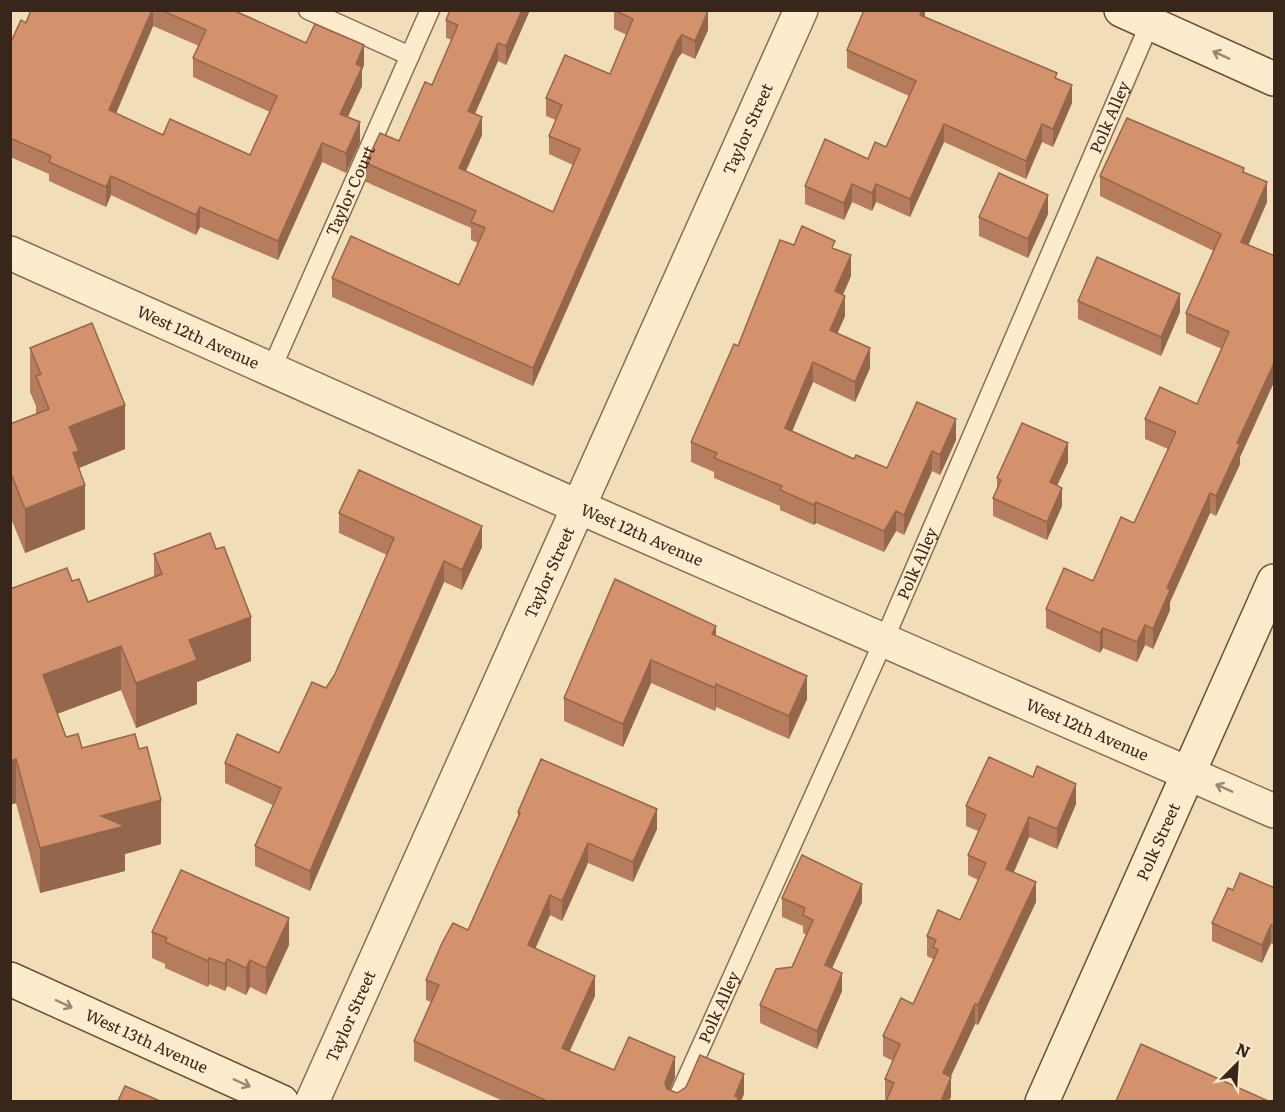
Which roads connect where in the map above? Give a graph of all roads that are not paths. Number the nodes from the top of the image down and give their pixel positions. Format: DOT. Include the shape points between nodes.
graph roads {
  1 [pos="308,10"];
  2 [pos="430,10"];
  3 [pos="801,10"];
  4 [pos="1136,17"];
  5 [pos="410,56"];
  6 [pos="1275,79"];
  7 [pos="10,253"];
  8 [pos="271,369"];
  9 [pos="579,507"];
  10 [pos="1275,581"];
  11 [pos="884,640"];
  12 [pos="1190,773"];
  13 [pos="1266,807"];
  14 [pos="10,979"];
  15 [pos="282,1101"];
  16 [pos="312,1101"];
  17 [pos="676,1101"];
  18 [pos="1042,1101"];
  1 -- 5 [label="lane"];
  2 -- 5 [label="lane, Taylor Court"];
  3 -- 9 [label="street, Taylor Street"];
  6 -- 4 [label="street, one-way"];
  4 -- 11 [label="lane, Polk Alley"];
  5 -- 8 [label="lane, Taylor Court"];
  7 -- 8 [label="street, West 12th Avenue"];
  8 -- 9 [label="street, West 12th Avenue"];
  9 -- 11 [label="street, West 12th Avenue"];
  9 -- 16 [label="street, Taylor Street"];
  10 -- 12 [label="street, Polk Street"];
  11 -- 12 [label="street, West 12th Avenue"];
  11 -- 17 [label="lane, Polk Alley"];
  13 -- 12 [label="street, West 12th Avenue, one-way"];
  12 -- 18 [label="street, Polk Street"];
  14 -- 15 [label="street, West 13th Avenue, one-way"];
}
